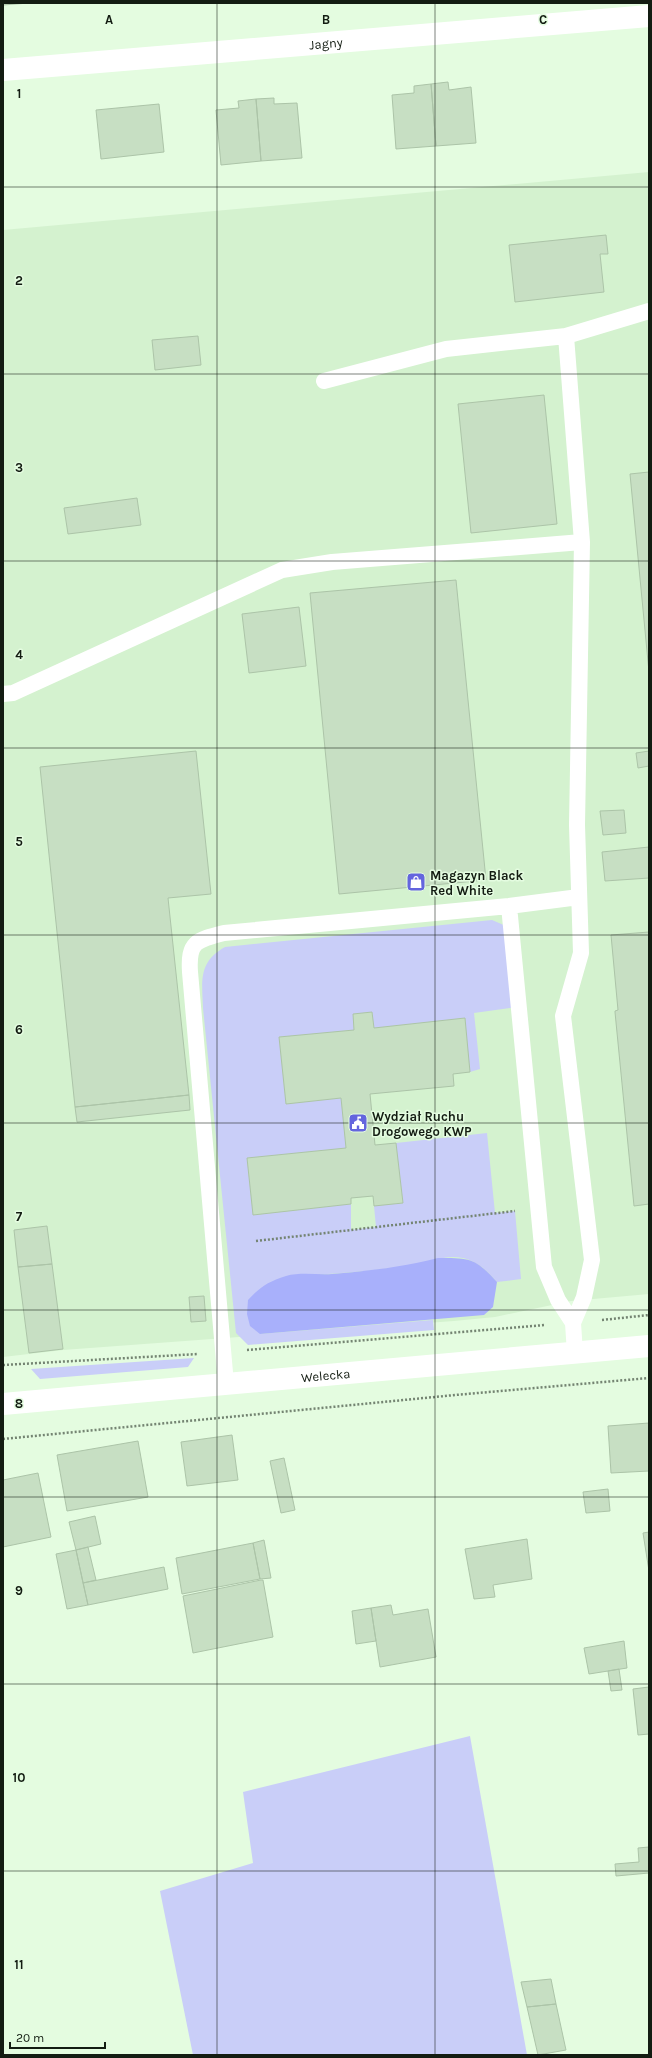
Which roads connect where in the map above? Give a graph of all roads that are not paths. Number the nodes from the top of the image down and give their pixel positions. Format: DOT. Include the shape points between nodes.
graph roads {
  1 [pos="649,16"];
  2 [pos="3,70"];
  3 [pos="649,311"];
  4 [pos="566,336"];
  5 [pos="324,381"];
  6 [pos="582,542"];
  7 [pos="3,694"];
  8 [pos="579,897"];
  9 [pos="509,906"];
  10 [pos="574,1323"];
  11 [pos="649,1346"];
  12 [pos="575,1353"];
  13 [pos="226,1384"];
  14 [pos="3,1404"];
  1 -- 2 [label="main road, Jagny"];
  3 -- 4 [label="lane"];
  4 -- 5 [label="lane" via="446,349"];
  4 -- 6 [label="lane"];
  6 -- 7 [label="lane" via="332,562 282,570 13,693"];
  6 -- 8 [label="lane" via="577,825"];
  8 -- 9 [label="lane"];
  8 -- 10 [label="lane" via="581,953 563,1016 592,1260 584,1297"];
  9 -- 10 [label="lane" via="544,1267 558,1300"];
  9 -- 13 [label="lane" via="224,933 202,938 194,946 189,955 190,972"];
  10 -- 12 [label="lane"];
  11 -- 12 [label="main road, Welecka"];
  12 -- 13 [label="main road, Welecka"];
  13 -- 14 [label="main road, Welecka"];
}
